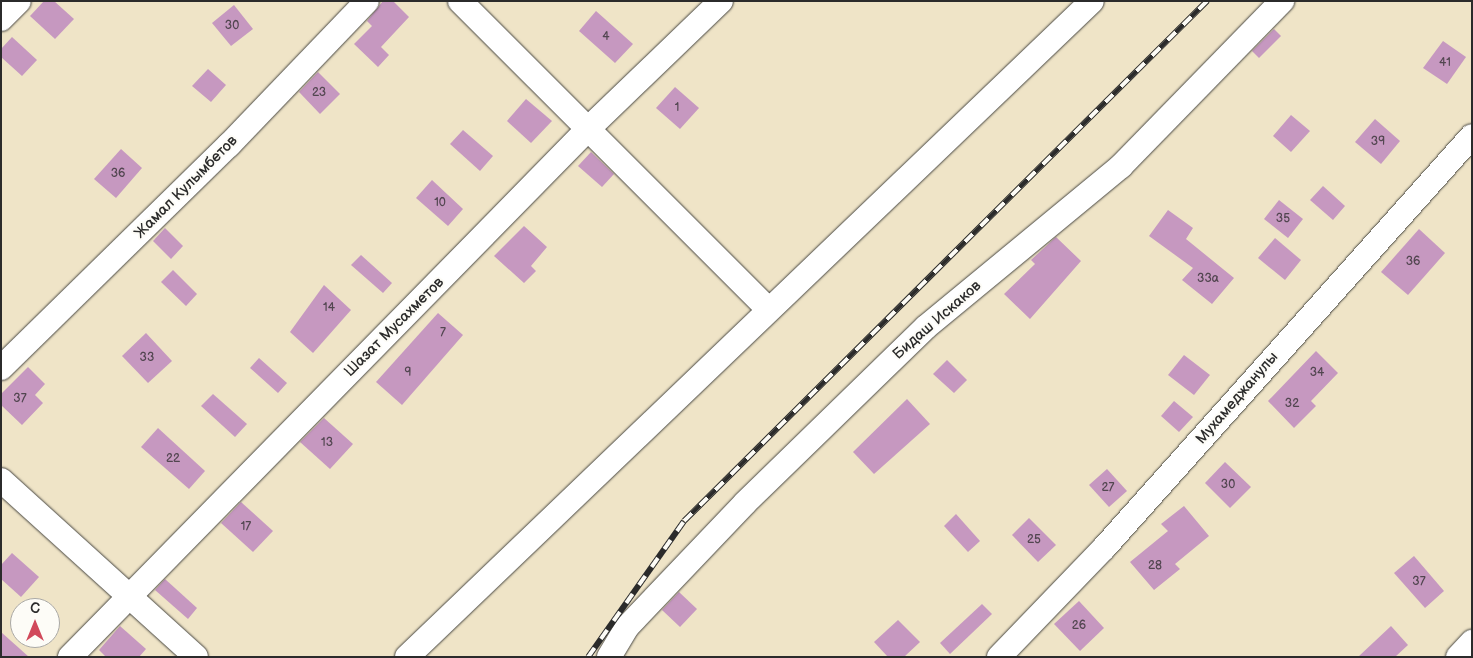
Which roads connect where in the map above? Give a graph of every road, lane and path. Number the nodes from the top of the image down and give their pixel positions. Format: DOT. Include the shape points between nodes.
graph roads {
  1 [pos="19,1"];
  2 [pos="368,1"];
  3 [pos="460,1"];
  4 [pos="721,1"];
  5 [pos="1092,1"];
  6 [pos="1282,1"];
  7 [pos="1,19"];
  8 [pos="589,128"];
  9 [pos="1472,136"];
  10 [pos="768,309"];
  11 [pos="1,368"];
  12 [pos="1,480"];
  13 [pos="130,595"];
  14 [pos="1472,642"];
  15 [pos="70,657"];
  16 [pos="196,657"];
  17 [pos="407,657"];
  18 [pos="609,657"];
  19 [pos="999,657"];
  20 [pos="1458,657"];
  1 -- 7 [label="street"];
  2 -- 11 [label="street, Жамал Кулымбетов" via="229,145"];
  3 -- 8 [label="street"];
  4 -- 8 [label="street, Шазат Мусахметов"];
  5 -- 10 [label="street"];
  6 -- 18 [label="street, Бидаш Искаков" via="1121,166 926,327 752,496 627,627"];
  8 -- 10 [label="street"];
  8 -- 13 [label="street, Шазат Мусахметов"];
  9 -- 19 [label="street, Мухамеджанулы" via="1104,548"];
  10 -- 17 [label="street"];
  12 -- 13 [label="street"];
  13 -- 15 [label="street, Шазат Мусахметов"];
  13 -- 16 [label="street"];
  14 -- 20 [label="street"];
}
